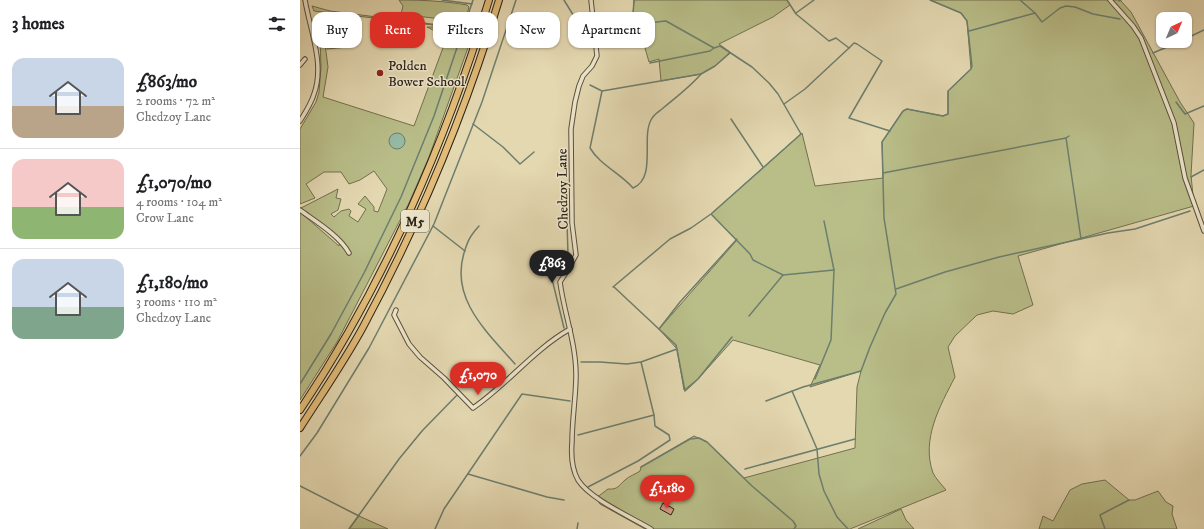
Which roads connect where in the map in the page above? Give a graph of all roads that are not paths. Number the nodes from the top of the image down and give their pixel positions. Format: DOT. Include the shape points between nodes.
graph roads {
  1 [pos="305,0"];
  2 [pos="489,0"];
  3 [pos="499,0"];
  4 [pos="591,0"];
  5 [pos="1110,0"];
  6 [pos="305,59"];
  7 [pos="300,64"];
  8 [pos="300,121"];
  9 [pos="300,210"];
  10 [pos="1204,231"];
  11 [pos="349,253"];
  12 [pos="396,310"];
  13 [pos="570,329"];
  14 [pos="300,410"];
  15 [pos="300,428"];
  16 [pos="652,529"];
  1 -- 8 [label="street" via="318,73 314,94"];
  2 -- 14 [label="highway, M5" via="427,173 352,325"];
  3 -- 15 [label="highway, M5" via="472,83 438,172 394,267 362,329"];
  4 -- 13 [label="street, Chedzoy Lane" via="598,56 583,76 575,102 571,129 572,223 576,255 560,282"];
  5 -- 10 [label="street" via="1141,38 1174,123 1185,178"];
  6 -- 7 [label="street"];
  9 -- 11 [label="street" via="335,237"];
  12 -- 13 [label="street" via="394,315 409,344 473,408 489,398 552,339"];
  13 -- 16 [label="street, Chedzoy Lane" via="576,374 571,447 576,476 588,492"];
}
